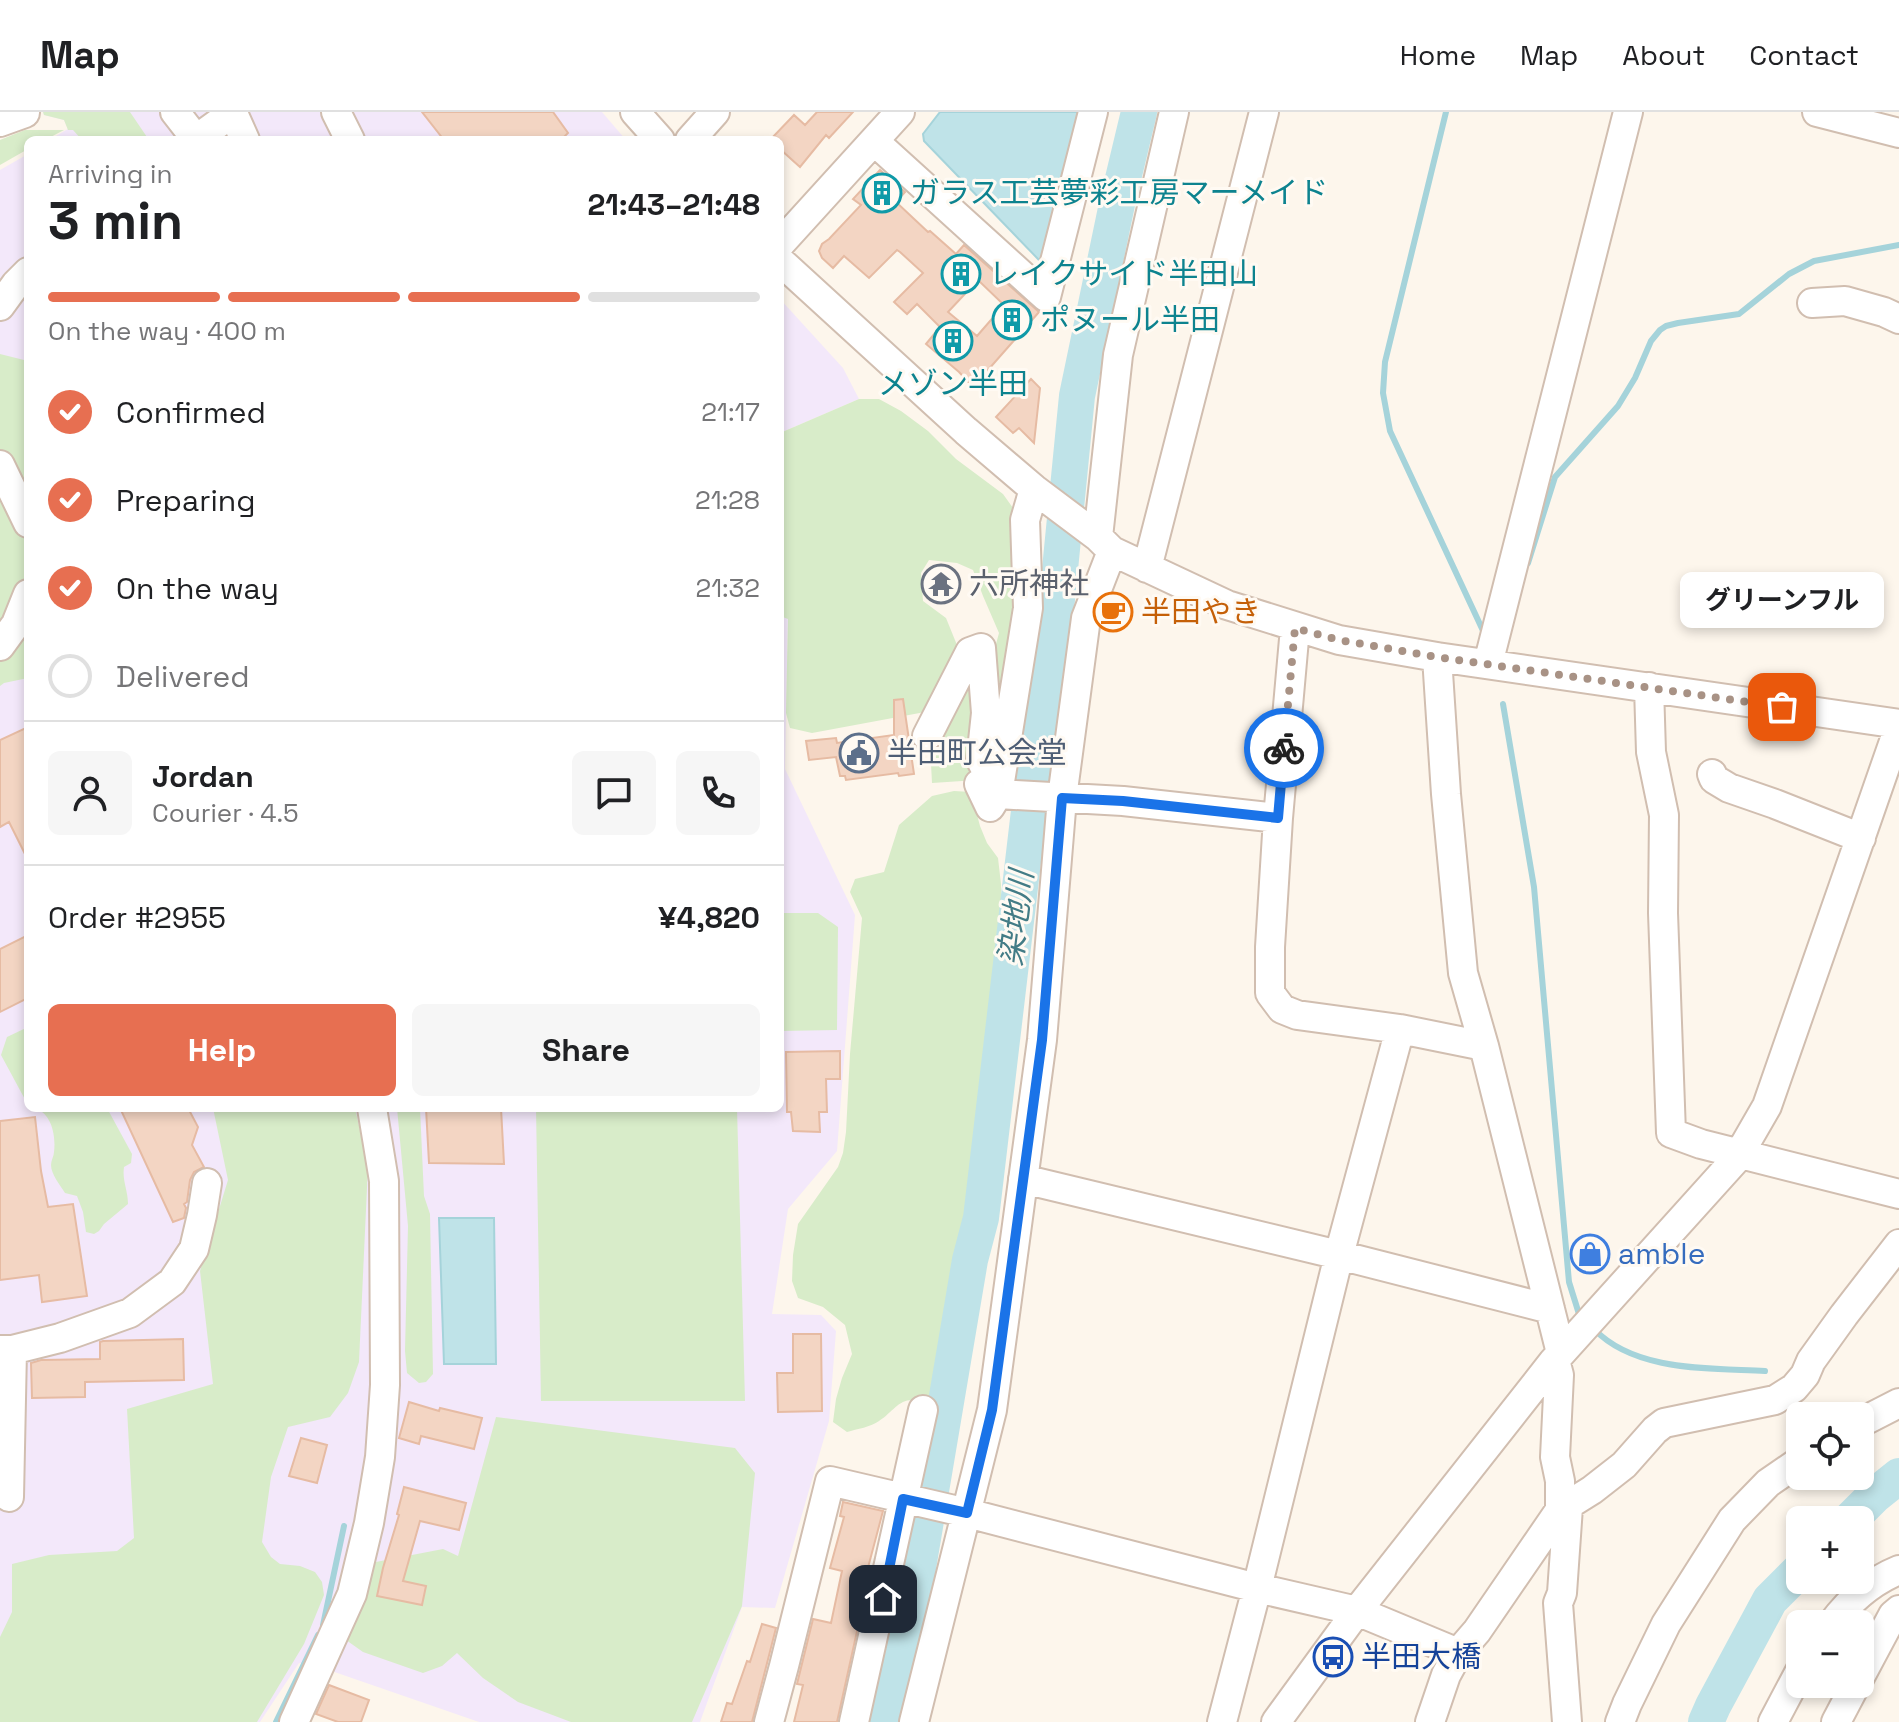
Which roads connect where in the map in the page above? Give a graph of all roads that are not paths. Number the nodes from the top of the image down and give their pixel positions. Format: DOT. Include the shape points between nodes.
graph roads {
  1 [pos="25,112"];
  2 [pos="175,112"];
  3 [pos="336,112"];
  4 [pos="635,112"];
  5 [pos="715,112"];
  6 [pos="900,112"];
  7 [pos="1093,112"];
  8 [pos="1174,112"];
  9 [pos="1264,112"];
  10 [pos="1628,112"];
  11 [pos="1817,112"];
  12 [pos="233,113"];
  13 [pos="0,122"];
  14 [pos="1899,133"];
  15 [pos="193,136"];
  16 [pos="201,136"];
  17 [pos="243,136"];
  18 [pos="348,136"];
  19 [pos="656,136"];
  20 [pos="694,136"];
  21 [pos="874,141"];
  22 [pos="784,240"];
  23 [pos="784,265"];
  24 [pos="24,276"];
  25 [pos="1812,303"];
  26 [pos="0,306"];
  27 [pos="1899,319"];
  28 [pos="0,465"];
  29 [pos="1034,489"];
  30 [pos="24,515"];
  31 [pos="1097,538"];
  32 [pos="1147,568"];
  33 [pos="24,604"];
  34 [pos="1295,628"];
  35 [pos="0,646"];
  36 [pos="1437,657"];
  37 [pos="1488,664"];
  38 [pos="1649,687"];
  39 [pos="1899,725"];
  40 [pos="927,736"];
  41 [pos="1712,774"];
  42 [pos="994,791"];
  43 [pos="1058,797"];
  44 [pos="1278,818"];
  45 [pos="1861,838"];
  46 [pos="1400,1029"];
  47 [pos="1484,1046"];
  48 [pos="373,1112"];
  49 [pos="1740,1153"];
  50 [pos="1023,1179"];
  51 [pos="207,1183"];
  52 [pos="1899,1194"];
  53 [pos="1899,1244"];
  54 [pos="1339,1255"];
  55 [pos="1550,1309"];
  56 [pos="1565,1349"];
  57 [pos="6,1350"];
  58 [pos="1899,1403"];
  59 [pos="923,1410"];
  60 [pos="1874,1416"];
  61 [pos="1786,1471"];
  62 [pos="9,1497"];
  63 [pos="903,1499"];
  64 [pos="1564,1509"];
  65 [pos="967,1513"];
  66 [pos="1899,1570"];
  67 [pos="1257,1588"];
  68 [pos="1842,1610"];
  69 [pos="1899,1610"];
  70 [pos="1357,1611"];
  71 [pos="1874,1651"];
  72 [pos="1458,1653"];
  73 [pos="1786,1697"];
  74 [pos="1849,1698"];
  75 [pos="294,1722"];
  76 [pos="769,1722"];
  77 [pos="854,1722"];
  78 [pos="914,1722"];
  79 [pos="1222,1722"];
  80 [pos="1276,1722"];
  81 [pos="1430,1722"];
  82 [pos="1567,1722"];
  83 [pos="1620,1722"];
  84 [pos="1773,1722"];
  85 [pos="1836,1722"];
  1 -- 13 [label="street"];
  2 -- 15 [label="street"];
  3 -- 18 [label="street"];
  4 -- 19 [label="street"];
  5 -- 20 [label="street"];
  6 -- 21 [label="street"];
  7 -- 21 [label="street" via="1046,297"];
  8 -- 31 [label="street" via="1118,355"];
  9 -- 32 [label="street"];
  10 -- 37 [label="street"];
  11 -- 14 [label="street"];
  12 -- 16 [label="street"];
  12 -- 17 [label="street"];
  21 -- 22 [label="street"];
  23 -- 29 [label="street"];
  24 -- 26 [label="street"];
  25 -- 27 [label="street" via="1845,301"];
  28 -- 30 [label="street"];
  29 -- 31 [label="street"];
  29 -- 42 [label="street" via="1025,520 1028,608"];
  31 -- 32 [label="street"];
  31 -- 43 [label="street"];
  32 -- 34 [label="street" via="1227,605"];
  33 -- 35 [label="street"];
  34 -- 36 [label="street"];
  34 -- 44 [label="street"];
  36 -- 37 [label="street"];
  36 -- 47 [label="street" via="1463,973"];
  37 -- 38 [label="street"];
  38 -- 39 [label="street"];
  38 -- 49 [label="street" via="1651,752 1664,815 1671,1133"];
  39 -- 45 [label="street"];
  40 -- 42 [label="street" via="970,652 981,648 986,713 981,760"];
  41 -- 45 [label="street" via="1729,788"];
  42 -- 43 [label="street"];
  43 -- 44 [label="street"];
  43 -- 50 [label="street" via="1042,1040"];
  44 -- 46 [label="street" via="1270,993 1282,1009 1297,1015"];
  45 -- 49 [label="street" via="1767,1106"];
  46 -- 47 [label="street"];
  46 -- 54 [label="street"];
  47 -- 55 [label="street"];
  48 -- 75 [label="street" via="384,1181 380,1457 352,1594"];
  49 -- 52 [label="street"];
  49 -- 56 [label="street"];
  50 -- 54 [label="street"];
  50 -- 65 [label="street" via="992,1410"];
  51 -- 57 [label="street" via="194,1249 172,1282 130,1313"];
  53 -- 64 [label="street" via="1794,1388 1775,1400 1664,1423 1624,1465"];
  54 -- 55 [label="street"];
  54 -- 67 [label="street"];
  55 -- 56 [label="street"];
  56 -- 64 [label="street" via="1555,1457"];
  56 -- 70 [label="street"];
  57 -- 62 [label="street"];
  58 -- 60 [label="street"];
  59 -- 63 [label="street"];
  61 -- 83 [label="street" via="1732,1520 1666,1624"];
  63 -- 65 [label="street"];
  63 -- 76 [label="street" via="830,1481"];
  63 -- 77 [label="street"];
  64 -- 72 [label="street"];
  64 -- 82 [label="street" via="1558,1603"];
  65 -- 67 [label="street"];
  65 -- 78 [label="street"];
  66 -- 68 [label="street"];
  67 -- 70 [label="street"];
  67 -- 79 [label="street"];
  69 -- 71 [label="street"];
  70 -- 72 [label="street"];
  70 -- 80 [label="street"];
  72 -- 81 [label="street"];
  73 -- 84 [label="street"];
  74 -- 85 [label="street"];
}
